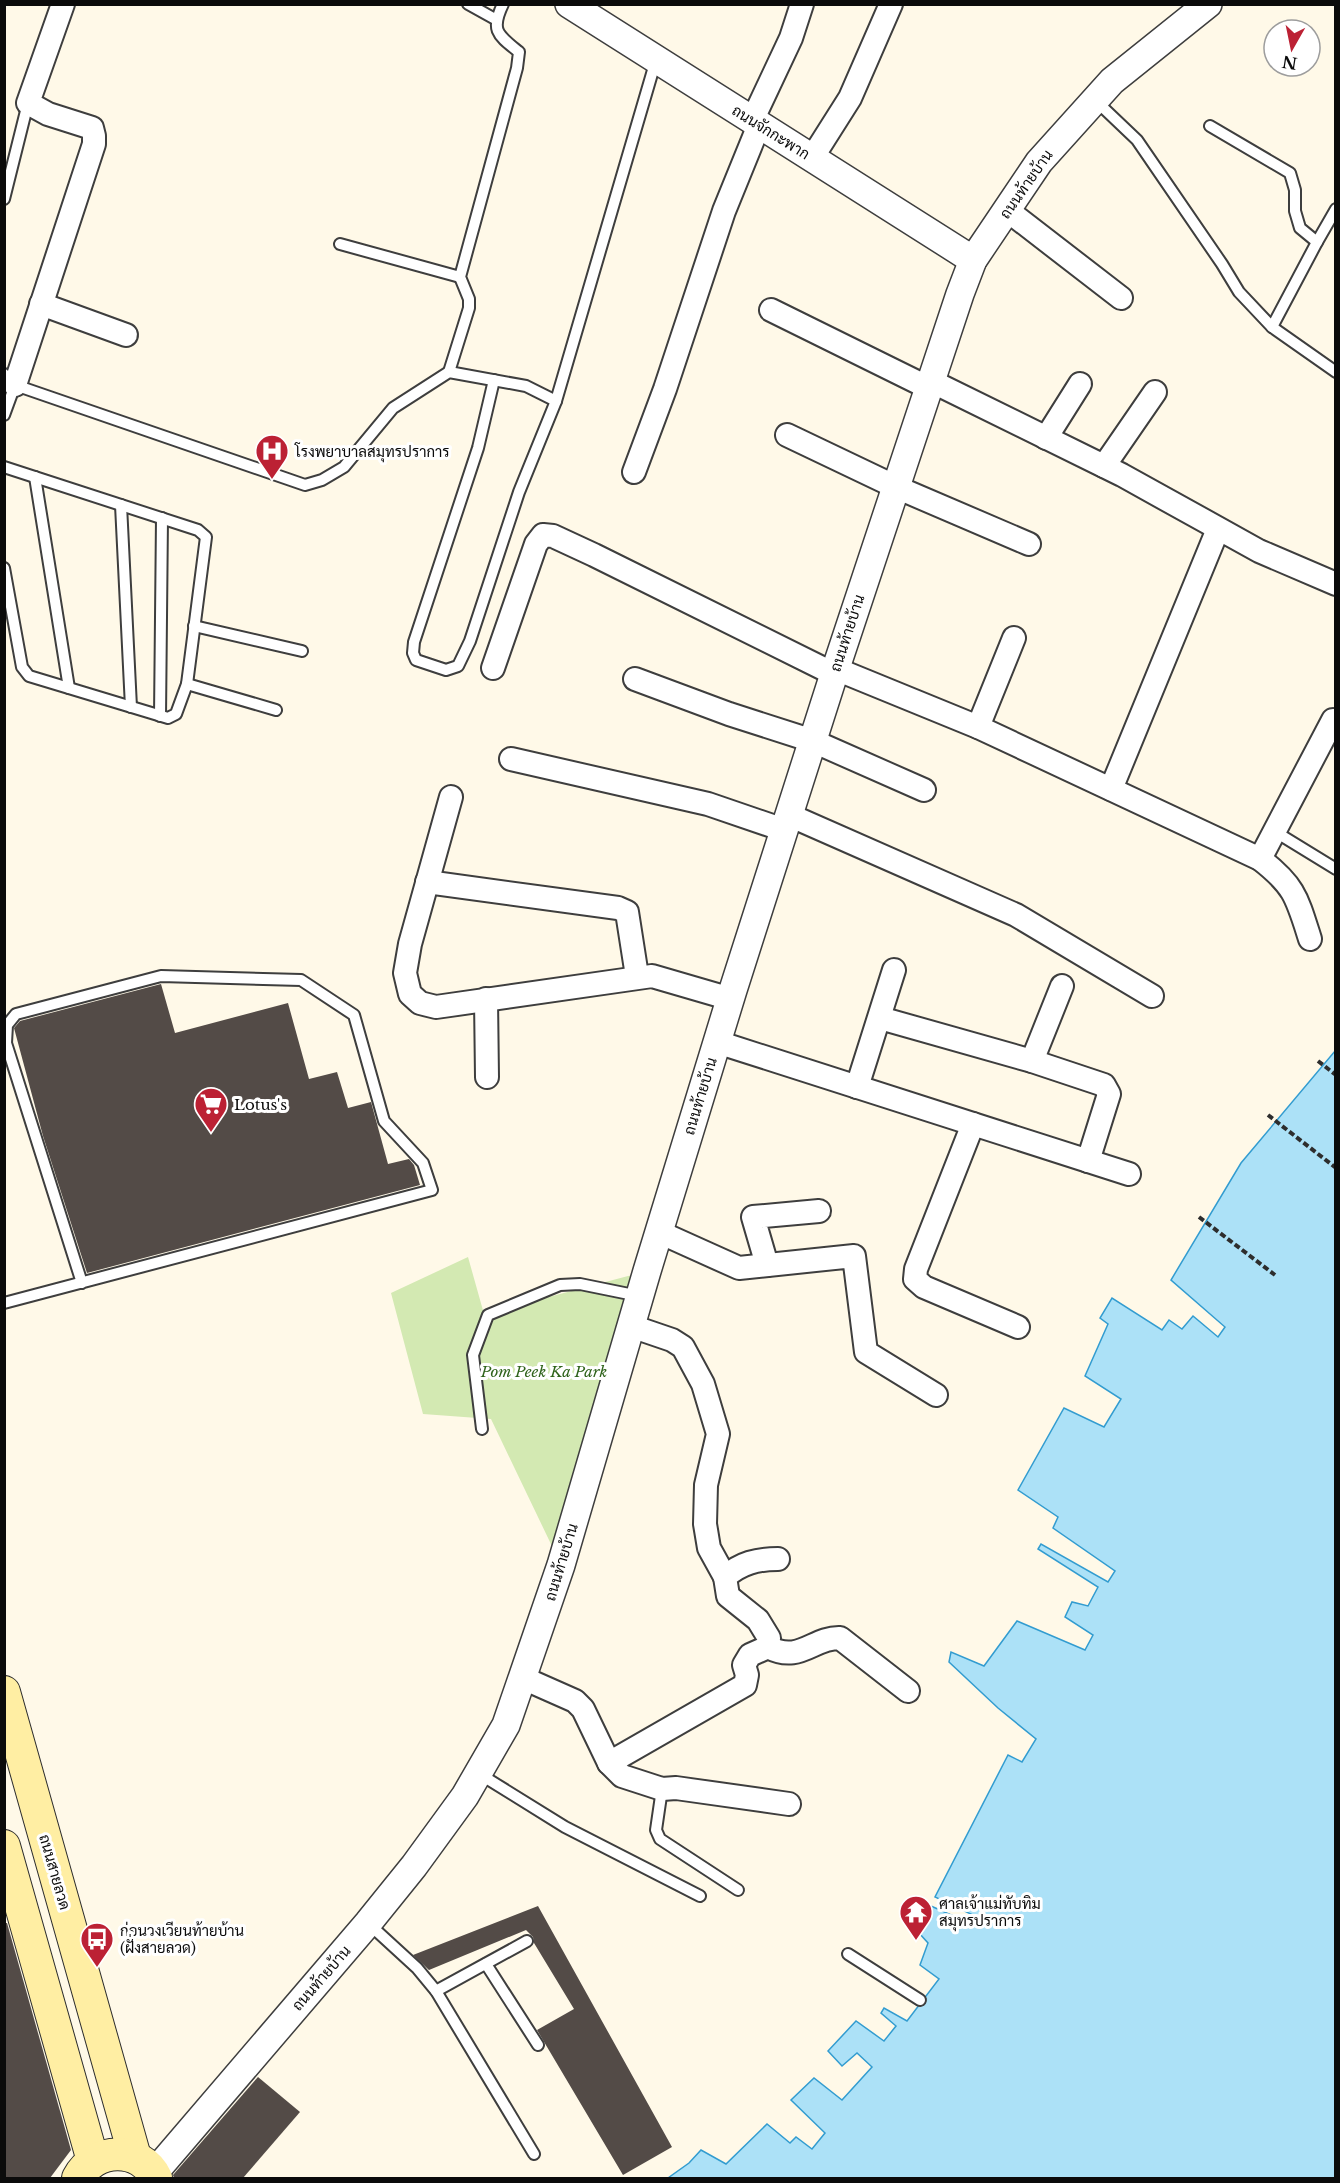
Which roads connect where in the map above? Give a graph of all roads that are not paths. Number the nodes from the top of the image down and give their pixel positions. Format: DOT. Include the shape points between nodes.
graph roads {
  1 [pos="63,4"];
  2 [pos="468,4"];
  3 [pos="503,4"];
  4 [pos="802,4"];
  5 [pos="891,4"];
  6 [pos="1208,4"];
  7 [pos="579,7"];
  8 [pos="495,20"];
  9 [pos="656,60"];
  10 [pos="1095,99"];
  11 [pos="28,103"];
  12 [pos="756,123"];
  13 [pos="1210,126"];
  14 [pos="812,158"];
  15 [pos="4,199"];
  16 [pos="1335,209"];
  17 [pos="1007,210"];
  18 [pos="1317,242"];
  19 [pos="340,244"];
  20 [pos="973,260"];
  21 [pos="460,278"];
  22 [pos="1121,298"];
  23 [pos="41,304"];
  24 [pos="771,310"];
  25 [pos="1272,327"];
  26 [pos="126,335"];
  27 [pos="449,372"];
  28 [pos="1335,372"];
  29 [pos="10,379"];
  30 [pos="494,380"];
  31 [pos="930,384"];
  32 [pos="1080,384"];
  33 [pos="1155,392"];
  34 [pos="556,401"];
  35 [pos="4,415"];
  36 [pos="787,435"];
  37 [pos="1046,438"];
  38 [pos="1104,466"];
  39 [pos="4,467"];
  40 [pos="634,472"];
  41 [pos="35,477"];
  42 [pos="896,487"];
  43 [pos="121,505"];
  44 [pos="162,518"];
  45 [pos="1218,529"];
  46 [pos="1029,544"];
  47 [pos="4,568"];
  48 [pos="1335,584"];
  49 [pos="194,626"];
  50 [pos="1014,638"];
  51 [pos="302,651"];
  52 [pos="493,668"];
  53 [pos="835,671"];
  54 [pos="635,679"];
  55 [pos="187,684"];
  56 [pos="69,688"];
  57 [pos="131,707"];
  58 [pos="276,710"];
  59 [pos="160,716"];
  60 [pos="1333,720"];
  61 [pos="978,727"];
  62 [pos="813,741"];
  63 [pos="511,759"];
  64 [pos="1111,789"];
  65 [pos="924,790"];
  66 [pos="452,797"];
  67 [pos="787,823"];
  68 [pos="1274,831"];
  69 [pos="1260,859"];
  70 [pos="1335,869"];
  71 [pos="427,882"];
  72 [pos="1310,939"];
  73 [pos="894,970"];
  74 [pos="637,976"];
  75 [pos="1062,986"];
  76 [pos="1152,996"];
  77 [pos="486,999"];
  78 [pos="731,999"];
  79 [pos="880,1018"];
  80 [pos="717,1042"];
  81 [pos="1032,1061"];
  82 [pos="487,1077"];
  83 [pos="857,1087"];
  84 [pos="973,1124"];
  85 [pos="1088,1161"];
  86 [pos="1129,1174"];
  87 [pos="819,1210"];
  88 [pos="659,1232"];
  89 [pos="767,1265"];
  90 [pos="82,1283"];
  91 [pos="639,1296"];
  92 [pos="4,1303"];
  93 [pos="631,1326"];
  94 [pos="1018,1327"];
  95 [pos="936,1395"];
  96 [pos="482,1429"];
  97 [pos="778,1559"];
  98 [pos="725,1577"];
  99 [pos="768,1647"];
  100 [pos="523,1678"];
  101 [pos="908,1691"];
  102 [pos="4,1692"];
  103 [pos="609,1763"];
  104 [pos="478,1773"];
  105 [pos="662,1789"];
  106 [pos="789,1804"];
  107 [pos="4,1846"];
  108 [pos="10,1885"];
  109 [pos="738,1890"];
  110 [pos="700,1896"];
  111 [pos="368,1923"];
  112 [pos="527,1941"];
  113 [pos="848,1954"];
  114 [pos="486,1964"];
  115 [pos="436,1991"];
  116 [pos="920,2000"];
  117 [pos="538,2045"];
  118 [pos="534,2154"];
  119 [pos="86,2170"];
  120 [pos="148,2170"];
  1 -- 11 [label="street"];
  2 -- 8 [label="lane"];
  3 -- 8 [label="lane"];
  4 -- 12 [label="street"];
  5 -- 14 [label="street" via="850,98"];
  6 -- 10 [label="street, ถนนท้ายบ้าน"];
  7 -- 9 [label="street, ถนนจักกะพาก"];
  8 -- 21 [label="lane" via="501,38 519,52 517,68"];
  9 -- 12 [label="street, ถนนจักกะพาก"];
  9 -- 34 [label="lane"];
  10 -- 17 [label="street, ถนนท้ายบ้าน" via="1048,152"];
  10 -- 25 [label="lane" via="1137,140 1239,292"];
  11 -- 15 [label="lane"];
  11 -- 23 [label="street" via="92,128 94,136"];
  12 -- 14 [label="street, ถนนจักกะพาก"];
  12 -- 40 [label="street"];
  13 -- 18 [label="lane" via="1290,173 1300,228"];
  14 -- 20 [label="street, ถนนจักกะพาก"];
  16 -- 18 [label="lane"];
  17 -- 20 [label="street, ถนนท้ายบ้าน"];
  17 -- 22 [label="street"];
  18 -- 25 [label="lane"];
  19 -- 21 [label="lane"];
  20 -- 31 [label="street, ถนนท้ายบ้าน"];
  21 -- 27 [label="lane" via="469,308"];
  23 -- 26 [label="street"];
  23 -- 29 [label="street"];
  24 -- 31 [label="street"];
  25 -- 28 [label="lane"];
  27 -- 29 [label="lane" via="393,408 344,467 305,485"];
  27 -- 30 [label="lane"];
  29 -- 35 [label="lane"];
  30 -- 34 [label="lane" via="526,387"];
  30 -- 34 [label="lane" via="478,448 414,642 416,660 432,667 450,670 461,662 519,492"];
  31 -- 37 [label="street"];
  31 -- 42 [label="street, ถนนท้ายบ้าน"];
  32 -- 37 [label="street"];
  33 -- 38 [label="street"];
  36 -- 42 [label="street"];
  37 -- 38 [label="street"];
  38 -- 45 [label="street"];
  39 -- 41 [label="lane"];
  41 -- 43 [label="lane"];
  41 -- 56 [label="lane"];
  42 -- 46 [label="street"];
  42 -- 53 [label="street, ถนนท้ายบ้าน"];
  43 -- 44 [label="lane"];
  43 -- 57 [label="lane"];
  44 -- 49 [label="lane" via="198,530 206,537"];
  44 -- 59 [label="lane"];
  45 -- 48 [label="street"];
  45 -- 64 [label="street"];
  47 -- 56 [label="lane" via="22,667 29,676"];
  49 -- 51 [label="lane"];
  49 -- 55 [label="lane"];
  50 -- 61 [label="street"];
  52 -- 53 [label="street" via="536,544 543,535 594,555"];
  53 -- 61 [label="street"];
  53 -- 62 [label="street, ถนนท้ายบ้าน"];
  54 -- 62 [label="street"];
  55 -- 58 [label="lane"];
  55 -- 59 [label="lane" via="176,714"];
  56 -- 57 [label="lane"];
  57 -- 59 [label="lane"];
  60 -- 68 [label="street"];
  61 -- 64 [label="street"];
  62 -- 65 [label="street"];
  62 -- 67 [label="street, ถนนท้ายบ้าน"];
  63 -- 67 [label="street"];
  64 -- 69 [label="street"];
  66 -- 71 [label="street"];
  67 -- 76 [label="street" via="1016,915"];
  67 -- 78 [label="street, ถนนท้ายบ้าน"];
  68 -- 69 [label="street"];
  68 -- 70 [label="lane"];
  69 -- 72 [label="street" via="1279,873 1296,895"];
  71 -- 74 [label="street" via="627,912"];
  71 -- 77 [label="street" via="405,973 410,994 420,1003 436,1007"];
  73 -- 79 [label="street"];
  74 -- 77 [label="street"];
  74 -- 78 [label="street" via="652,976"];
  75 -- 81 [label="street"];
  77 -- 82 [label="street"];
  78 -- 80 [label="street, ถนนท้ายบ้าน"];
  79 -- 81 [label="street"];
  79 -- 83 [label="street"];
  80 -- 83 [label="street"];
  80 -- 88 [label="street, ถนนท้ายบ้าน"];
  81 -- 85 [label="street" via="1108,1089 1110,1094"];
  83 -- 84 [label="street"];
  84 -- 85 [label="street"];
  84 -- 94 [label="street" via="915,1279 924,1287"];
  85 -- 86 [label="street"];
  87 -- 89 [label="street" via="753,1217"];
  88 -- 89 [label="street" via="740,1268"];
  88 -- 91 [label="street, ถนนท้ายบ้าน"];
  89 -- 95 [label="street" via="854,1256 866,1352"];
  90 -- 90 [label="lane" via="6,1043 7,1025 16,1014 161,976 301,980 354,1015 384,1121 423,1164 432,1190"];
  90 -- 92 [label="lane"];
  91 -- 93 [label="street, ถนนท้ายบ้าน"];
  91 -- 96 [label="lane" via="580,1284 560,1285 488,1315 472,1355"];
  93 -- 98 [label="street" via="683,1347 702,1384 718,1434 706,1485 705,1524 710,1548"];
  93 -- 100 [label="street, ถนนท้ายบ้าน" via="561,1565"];
  97 -- 98 [label="street" via="738,1566"];
  98 -- 99 [label="street" via="728,1596 758,1620 769,1638"];
  99 -- 101 [label="street" via="779,1653 794,1652 829,1638 840,1638"];
  99 -- 103 [label="street" via="750,1655 744,1665 745,1685"];
  100 -- 103 [label="street" via="575,1701 583,1709"];
  100 -- 104 [label="street, ถนนท้ายบ้าน" via="506,1725"];
  102 -- 120 [label="main road, ถนนสายลวด"];
  103 -- 105 [label="street" via="622,1776"];
  104 -- 110 [label="lane" via="565,1827"];
  104 -- 111 [label="street, ถนนท้ายบ้าน" via="465,1796"];
  105 -- 106 [label="street"];
  105 -- 109 [label="lane" via="656,1830 660,1839"];
  107 -- 108 [label="main road"];
  108 -- 119 [label="main road"];
  111 -- 115 [label="lane"];
  111 -- 120 [label="street, ถนนท้ายบ้าน"];
  112 -- 114 [label="lane"];
  113 -- 116 [label="lane"];
  114 -- 115 [label="lane"];
  114 -- 117 [label="lane"];
  115 -- 118 [label="lane"];
  119 -- 120 [label="main road" via="106,2155 121,2154"];
}
